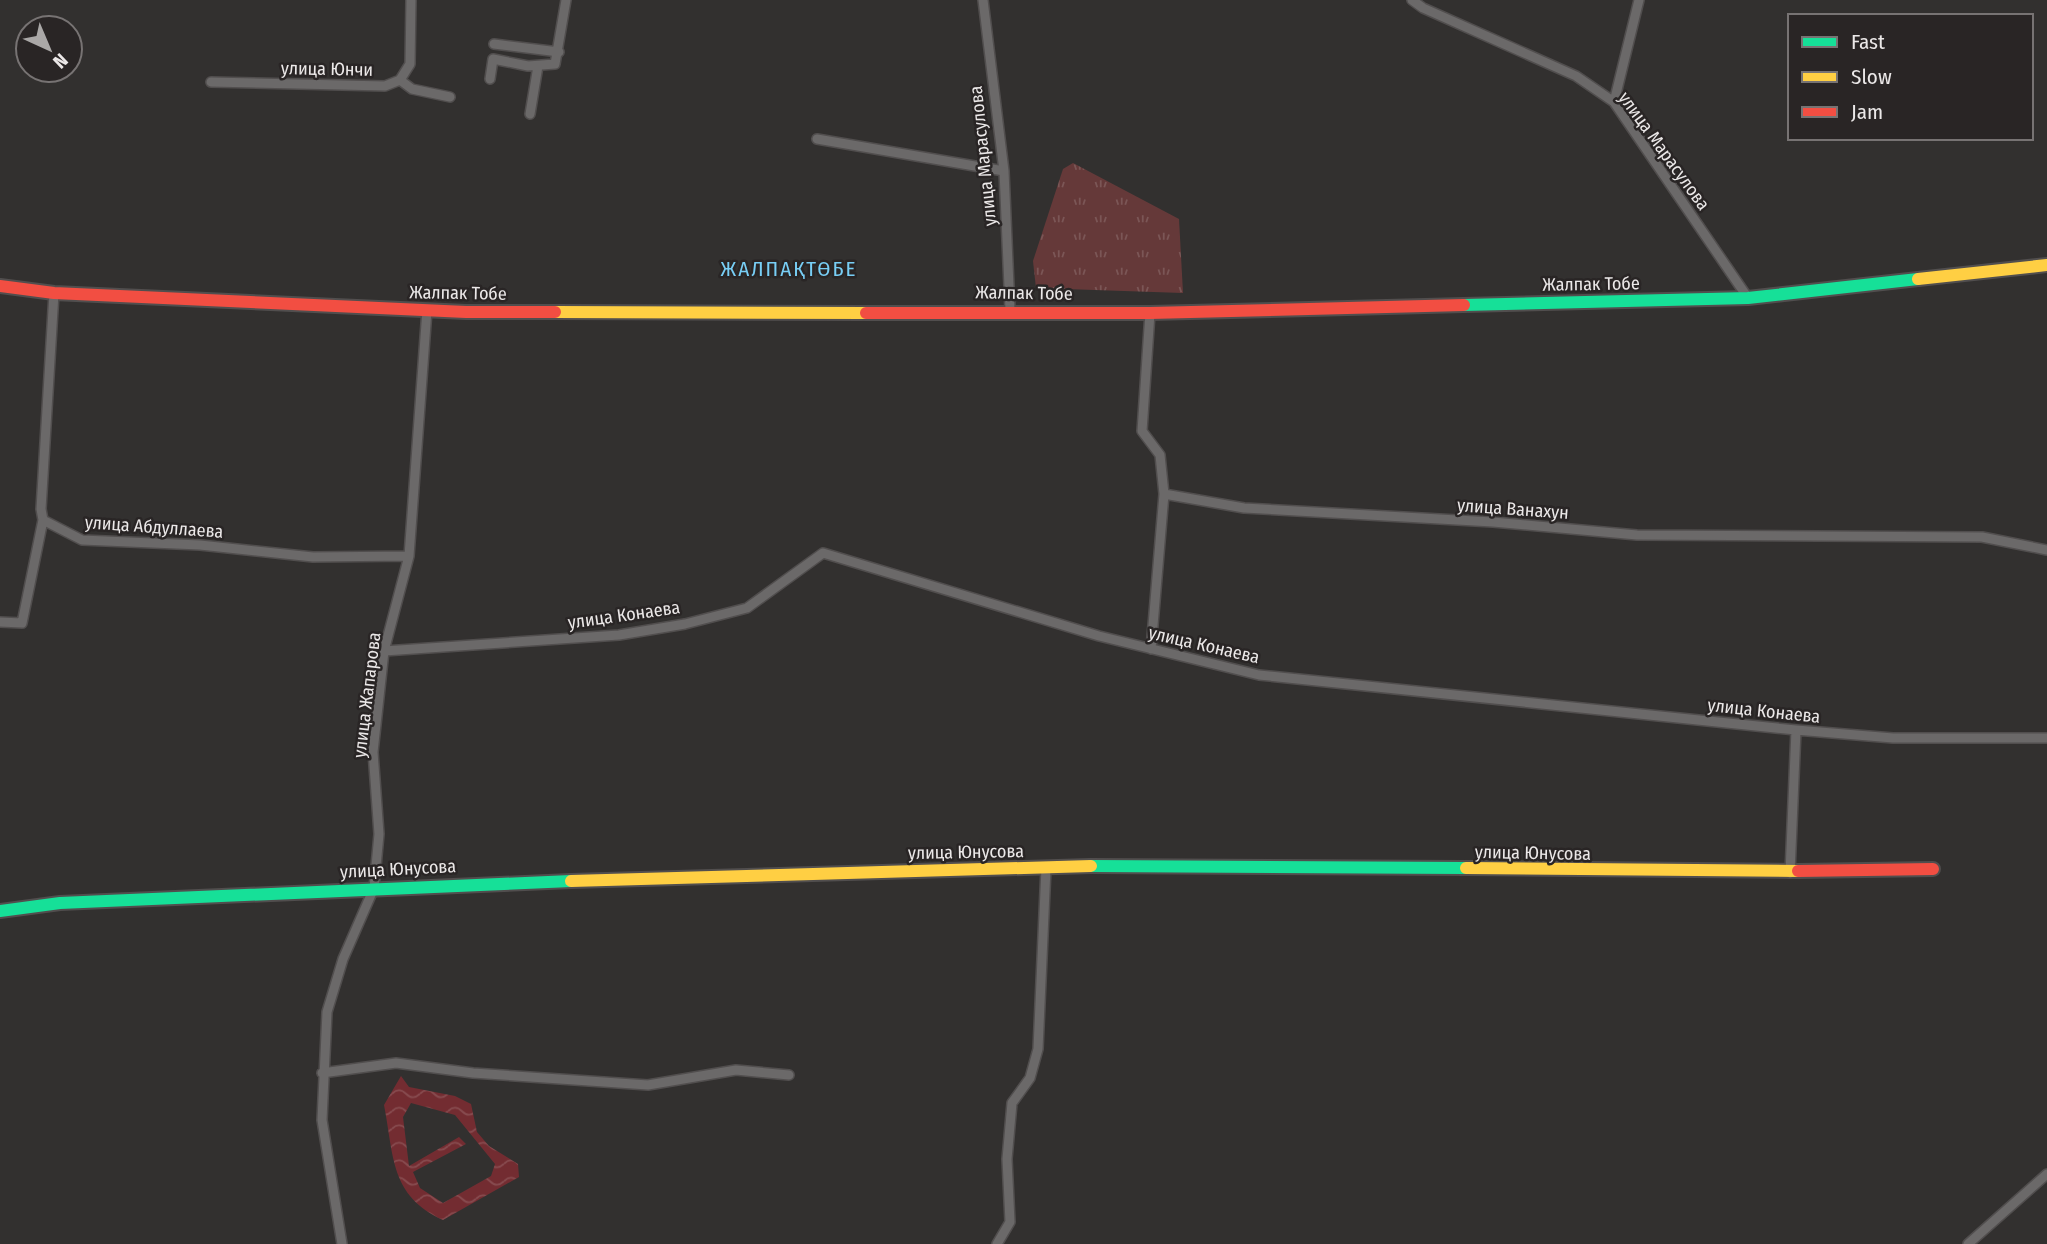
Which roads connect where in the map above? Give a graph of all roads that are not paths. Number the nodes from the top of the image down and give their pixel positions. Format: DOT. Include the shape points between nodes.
graph roads {
  1 [pos="411,0"];
  2 [pos="566,0"];
  3 [pos="977,0"];
  4 [pos="1412,0"];
  5 [pos="1639,0"];
  6 [pos="983,4"];
  7 [pos="494,44"];
  8 [pos="559,52"];
  9 [pos="538,66"];
  10 [pos="490,79"];
  11 [pos="400,80"];
  12 [pos="211,82"];
  13 [pos="450,97"];
  14 [pos="1614,102"];
  15 [pos="530,114"];
  16 [pos="817,139"];
  17 [pos="1004,171"];
  18 [pos="2047,265"];
  19 [pos="0,286"];
  20 [pos="54,293"];
  21 [pos="1748,298"];
  22 [pos="427,310"];
  23 [pos="1010,310"];
  24 [pos="1150,313"];
  25 [pos="1164,494"];
  26 [pos="43,520"];
  27 [pos="2047,550"];
  28 [pos="409,556"];
  29 [pos="0,622"];
  30 [pos="1151,649"];
  31 [pos="384,651"];
  32 [pos="1796,730"];
  33 [pos="2047,738"];
  34 [pos="1046,868"];
  35 [pos="1933,869"];
  36 [pos="1790,873"];
  37 [pos="374,888"];
  38 [pos="0,911"];
  39 [pos="322,1073"];
  40 [pos="789,1075"];
  41 [pos="2047,1174"];
  42 [pos="342,1244"];
  43 [pos="996,1244"];
  44 [pos="1968,1244"];
  1 -- 11 [label="street" via="410,64"];
  2 -- 8 [label="street"];
  3 -- 6 [label="street"];
  4 -- 14 [label="street, улица Марасулова" via="1576,76"];
  5 -- 14 [label="street"];
  6 -- 17 [label="street, улица Марасулова"];
  7 -- 8 [label="street"];
  8 -- 9 [label="street" via="555,64"];
  9 -- 10 [label="street" via="493,59"];
  9 -- 15 [label="street"];
  11 -- 12 [label="street, улица Юнчи" via="385,86"];
  11 -- 13 [label="street" via="412,89"];
  14 -- 21 [label="street, улица Марасулова"];
  16 -- 17 [label="street"];
  17 -- 23 [label="street, улица Марасулова"];
  18 -- 21 [label="main road, Жалпак Тобе"];
  19 -- 20 [label="main road, Жалпак Тобе"];
  20 -- 22 [label="main road, Жалпак Тобе"];
  20 -- 26 [label="street"];
  21 -- 24 [label="main road, Жалпак Тобе"];
  22 -- 23 [label="main road, Жалпак Тобе"];
  22 -- 28 [label="street, улица Жапарова"];
  23 -- 24 [label="main road, Жалпак Тобе"];
  24 -- 25 [label="street" via="1143,431 1160,455"];
  25 -- 27 [label="street, улица Ванахун" via="1244,508 1637,535 1982,537"];
  25 -- 30 [label="street"];
  26 -- 28 [label="street, улица Абдуллаева" via="82,540 313,556"];
  26 -- 29 [label="street" via="22,622"];
  28 -- 31 [label="street, улица Жапарова"];
  30 -- 31 [label="street, улица Конаева" via="823,553 747,608 685,624 619,635"];
  30 -- 32 [label="street, улица Конаева" via="1259,675"];
  31 -- 37 [label="street, улица Жапарова" via="373,752 379,834"];
  32 -- 33 [label="street, улица Конаева" via="1893,738"];
  32 -- 36 [label="street"];
  34 -- 36 [label="main road, улица Юнусова" via="1184,865"];
  34 -- 37 [label="main road, улица Юнусова" via="705,874"];
  34 -- 43 [label="street" via="1038,1049 1030,1078 1012,1103 1007,1159 1010,1222"];
  35 -- 36 [label="main road, улица Юнусова"];
  37 -- 38 [label="main road, улица Юнусова" via="60,903"];
  37 -- 39 [label="street, улица Жапарова" via="327,1012"];
  39 -- 40 [label="street" via="396,1063 648,1085 736,1070"];
  39 -- 42 [label="street, улица Жапарова" via="322,1120"];
  41 -- 44 [label="street"];
}
